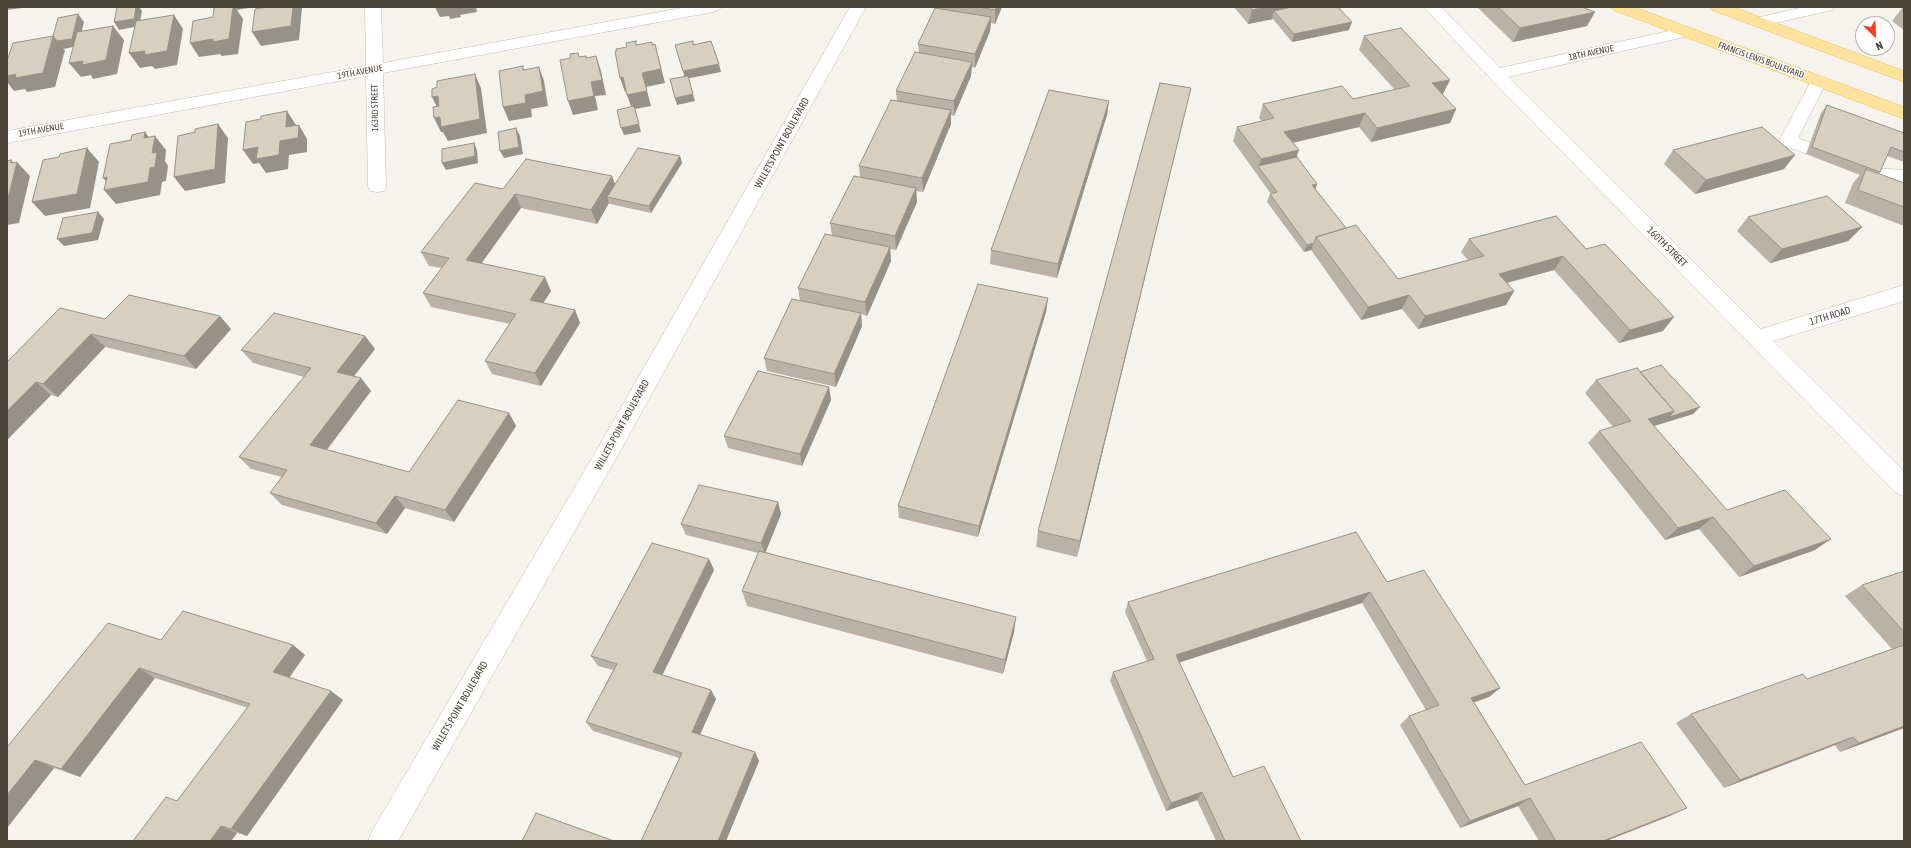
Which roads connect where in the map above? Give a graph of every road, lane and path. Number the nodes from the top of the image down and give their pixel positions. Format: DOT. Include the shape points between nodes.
graph roads {
  1 [pos="373,7"];
  2 [pos="713,7"];
  3 [pos="858,7"];
  4 [pos="1432,7"];
  5 [pos="1619,7"];
  6 [pos="1705,7"];
  7 [pos="1718,7"];
  8 [pos="1826,7"];
  9 [pos="1758,22"];
  10 [pos="1687,32"];
  11 [pos="374,69"];
  12 [pos="1496,74"];
  13 [pos="1904,77"];
  14 [pos="1819,81"];
  15 [pos="1904,113"];
  16 [pos="7,137"];
  17 [pos="1810,140"];
  18 [pos="1904,167"];
  19 [pos="1904,176"];
  20 [pos="376,186"];
  21 [pos="1904,293"];
  22 [pos="1757,338"];
  23 [pos="1904,486"];
  24 [pos="382,841"];
  1 -- 11 [label="street, 163RD STREET"];
  2 -- 11 [label="street, 19TH AVENUE"];
  3 -- 24 [label="street, WILLETS POINT BOULEVARD" via="606,455"];
  4 -- 12 [label="street, 160TH STREET"];
  5 -- 10 [label="main road, FRANCIS LEWIS BOULEVARD"];
  6 -- 9 [label="main road"];
  7 -- 9 [label="main road"];
  8 -- 9 [label="street"];
  9 -- 13 [label="main road"];
  10 -- 12 [label="street, 18TH AVENUE"];
  10 -- 14 [label="main road, FRANCIS LEWIS BOULEVARD"];
  11 -- 16 [label="street, 19TH AVENUE"];
  11 -- 20 [label="street, 163RD STREET"];
  12 -- 22 [label="street, 160TH STREET"];
  14 -- 15 [label="main road, FRANCIS LEWIS BOULEVARD"];
  14 -- 17 [label="street" via="1788,141"];
  18 -- 19 [label="street" via="1879,166"];
  21 -- 22 [label="street, 17TH ROAD"];
  22 -- 23 [label="street, 160TH STREET"];
}
